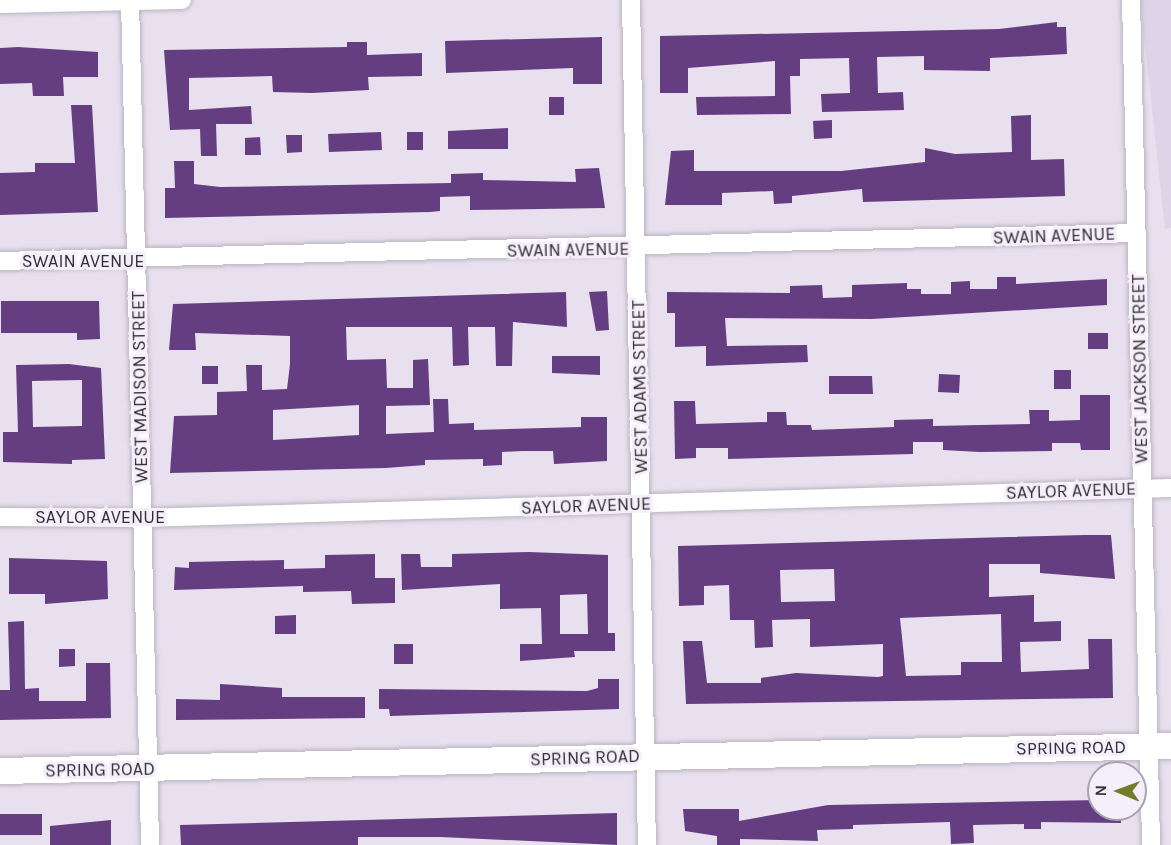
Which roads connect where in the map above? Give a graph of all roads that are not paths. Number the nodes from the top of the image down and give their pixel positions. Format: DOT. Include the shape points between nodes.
graph roads {
  1 [pos="182,0"];
  2 [pos="631,0"];
  3 [pos="1131,0"];
  4 [pos="130,2"];
  5 [pos="0,4"];
  6 [pos="1137,233"];
  7 [pos="636,249"];
  8 [pos="0,261"];
  9 [pos="137,261"];
  10 [pos="1171,488"];
  11 [pos="1142,489"];
  12 [pos="642,504"];
  13 [pos="0,517"];
  14 [pos="143,518"];
  15 [pos="1161,747"];
  16 [pos="646,757"];
  17 [pos="149,770"];
  18 [pos="0,771"];
  19 [pos="150,845"];
  20 [pos="647,845"];
  21 [pos="1151,845"];
  1 -- 4 [label="street"];
  2 -- 7 [label="street, WEST ADAMS STREET"];
  3 -- 6 [label="street, WEST JACKSON STREET"];
  4 -- 5 [label="street"];
  4 -- 9 [label="street, WEST MADISON STREET"];
  6 -- 7 [label="street, SWAIN AVENUE"];
  6 -- 11 [label="street, WEST JACKSON STREET"];
  7 -- 9 [label="street, SWAIN AVENUE"];
  7 -- 12 [label="street, WEST ADAMS STREET"];
  8 -- 9 [label="street, SWAIN AVENUE"];
  9 -- 14 [label="street, WEST MADISON STREET"];
  10 -- 11 [label="street, SAYLOR AVENUE"];
  11 -- 12 [label="street, SAYLOR AVENUE"];
  11 -- 15 [label="street, WEST JACKSON STREET"];
  12 -- 14 [label="street, SAYLOR AVENUE"];
  12 -- 16 [label="street, WEST ADAMS STREET"];
  13 -- 14 [label="street, SAYLOR AVENUE"];
  14 -- 17 [label="street, WEST MADISON STREET"];
  15 -- 16 [label="street, SPRING ROAD"];
  15 -- 21 [label="street, WEST JACKSON STREET"];
  16 -- 17 [label="street, SPRING ROAD"];
  16 -- 20 [label="street, WEST ADAMS STREET"];
  17 -- 18 [label="street, SPRING ROAD"];
  17 -- 19 [label="street, WEST MADISON STREET"];
}
